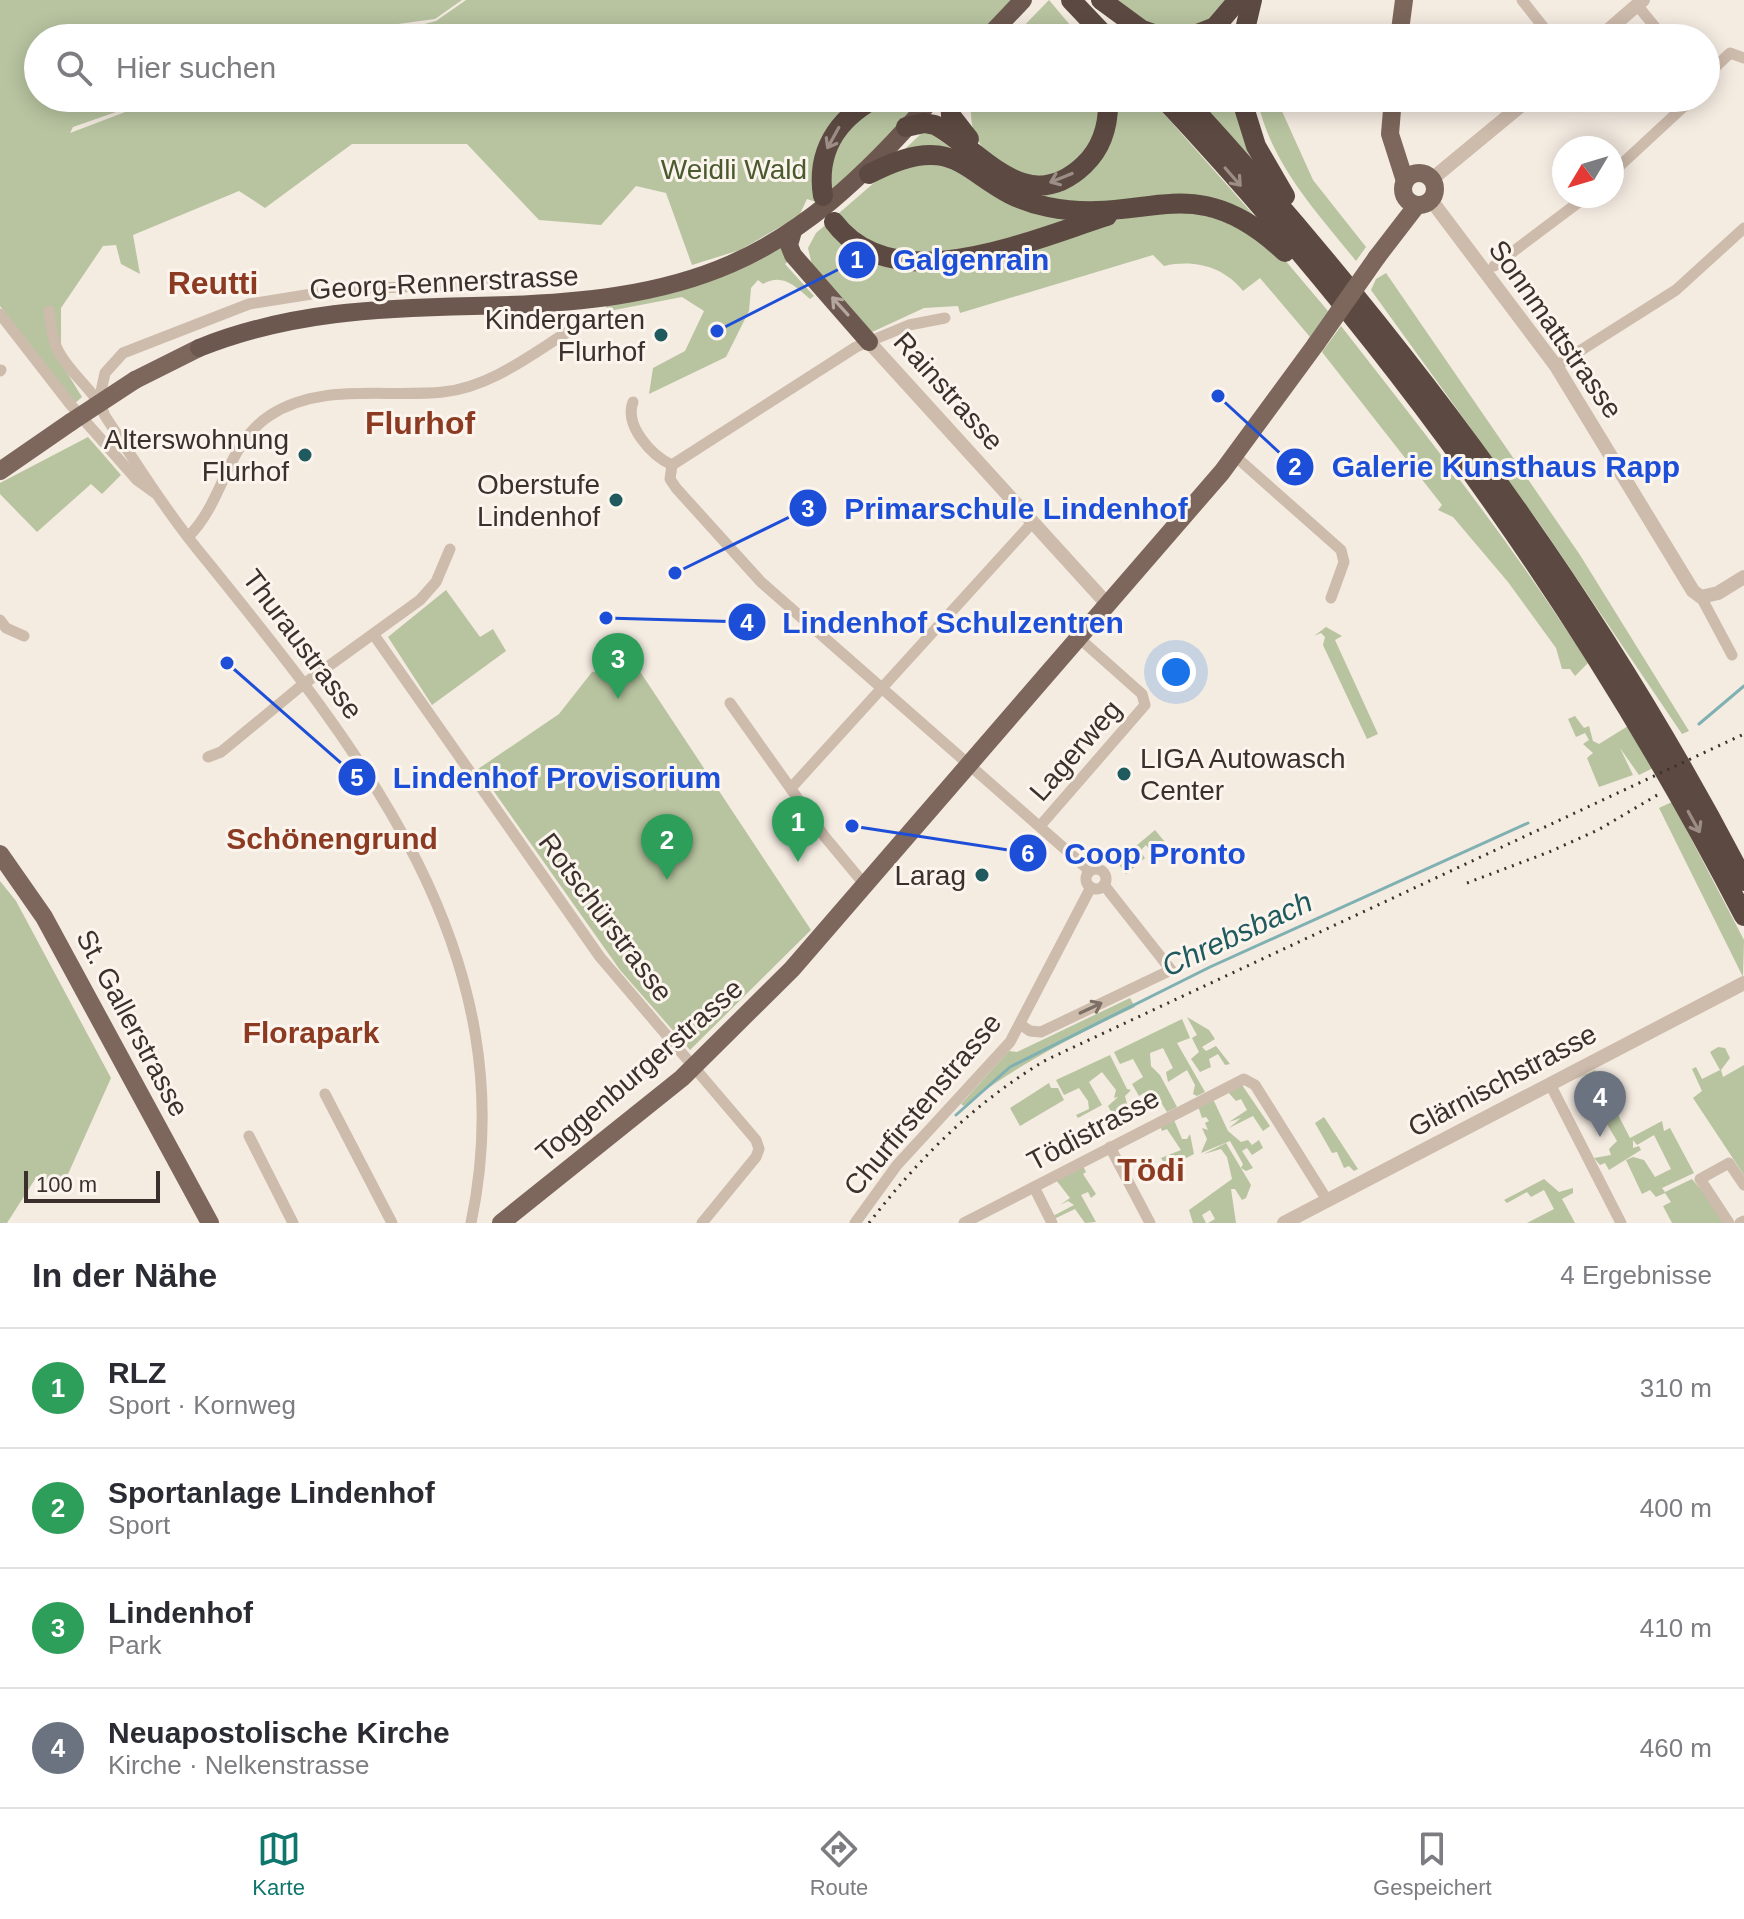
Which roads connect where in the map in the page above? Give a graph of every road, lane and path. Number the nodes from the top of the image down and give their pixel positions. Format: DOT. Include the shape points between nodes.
graph roads {
  1 [pos="1059,0"];
  2 [pos="1071,0"];
  3 [pos="1092,0"];
  4 [pos="1101,0"];
  5 [pos="1238,0"];
  6 [pos="1252,0"];
  7 [pos="1404,0"];
  8 [pos="1522,0"];
  9 [pos="1640,2"];
  10 [pos="1026,4"];
  11 [pos="1004,24"];
  12 [pos="1077,24"];
  13 [pos="1094,24"];
  14 [pos="1115,24"];
  15 [pos="1133,24"];
  16 [pos="1218,24"];
  17 [pos="1246,24"];
  18 [pos="1401,24"];
  19 [pos="1541,24"];
  20 [pos="1615,24"];
  21 [pos="1655,24"];
  22 [pos="1744,58"];
  23 [pos="1720,63"];
  24 [pos="856,112"];
  25 [pos="924,112"];
  26 [pos="931,112"];
  27 [pos="950,112"];
  28 [pos="1107,112"];
  29 [pos="1175,112"];
  30 [pos="1196,112"];
  31 [pos="1245,112"];
  32 [pos="1393,112"];
  33 [pos="1513,112"];
  34 [pos="1678,112"];
  35 [pos="915,125"];
  36 [pos="1624,162"];
  37 [pos="1001,173"];
  38 [pos="869,174"];
  39 [pos="1418,189"];
  40 [pos="823,196"];
  41 [pos="1146,204"];
  42 [pos="1571,208"];
  43 [pos="834,222"];
  44 [pos="1744,228"];
  45 [pos="793,231"];
  46 [pos="1494,266"];
  47 [pos="1339,276"];
  48 [pos="489,283"];
  49 [pos="49,311"];
  50 [pos="0,314"];
  51 [pos="945,318"];
  52 [pos="569,331"];
  53 [pos="1369,338"];
  54 [pos="869,342"];
  55 [pos="199,348"];
  56 [pos="1556,366"];
  57 [pos="99,401"];
  58 [pos="633,402"];
  59 [pos="1235,456"];
  60 [pos="672,465"];
  61 [pos="0,471"];
  62 [pos="159,495"];
  63 [pos="1032,523"];
  64 [pos="188,537"];
  65 [pos="450,549"];
  66 [pos="1744,577"];
  67 [pos="1701,597"];
  68 [pos="1331,598"];
  69 [pos="1108,605"];
  70 [pos="0,620"];
  71 [pos="374,635"];
  72 [pos="24,636"];
  73 [pos="1079,638"];
  74 [pos="1732,655"];
  75 [pos="307,683"];
  76 [pos="883,688"];
  77 [pos="730,703"];
  78 [pos="208,757"];
  79 [pos="969,765"];
  80 [pos="791,788"];
  81 [pos="1040,826"];
  82 [pos="0,854"];
  83 [pos="1090,871"];
  84 [pos="1744,881"];
  85 [pos="865,885"];
  86 [pos="1104,885"];
  87 [pos="1091,887"];
  88 [pos="1744,916"];
  89 [pos="1744,983"];
  90 [pos="1021,1025"];
  91 [pos="694,1067"];
  92 [pos="1550,1084"];
  93 [pos="325,1094"];
  94 [pos="249,1136"];
  95 [pos="1110,1147"];
  96 [pos="1744,1185"];
  97 [pos="1034,1187"];
  98 [pos="1327,1200"];
  99 [pos="210,1223"];
  100 [pos="293,1223"];
  101 [pos="392,1223"];
  102 [pos="471,1223"];
  103 [pos="501,1223"];
  104 [pos="702,1223"];
  105 [pos="855,1223"];
  106 [pos="964,1223"];
  107 [pos="1052,1223"];
  108 [pos="1150,1223"];
  109 [pos="1284,1223"];
  110 [pos="1621,1223"];
  111 [pos="1729,1223"];
  1 -- 12 [label="highway"];
  2 -- 13 [label="highway"];
  3 -- 14 [label="highway"];
  4 -- 15 [label="highway"];
  5 -- 16 [label="highway"];
  6 -- 17 [label="highway"];
  7 -- 18 [label="main road"];
  8 -- 19 [label="street"];
  9 -- 20 [label="street"];
  9 -- 21 [label="street"];
  10 -- 11 [label="highway"];
  22 -- 23 [label="street" via="1730,53"];
  24 -- 40 [label="highway, one-way" via="830,140 821,170"];
  25 -- 35 [label="highway, Georg-Rennerstrasse"];
  26 -- 35 [label="highway, Georg-Rennerstrasse"];
  27 -- 37 [label="highway"];
  28 -- 37 [label="highway, one-way" via="1101,141 1076,172 1041,184"];
  29 -- 53 [label="highway, one-way"];
  30 -- 47 [label="highway"];
  31 -- 47 [label="highway" via="1266,165"];
  32 -- 39 [label="main road"];
  33 -- 39 [label="street, Toggenburgerstrasse"];
  34 -- 36 [label="street"];
  35 -- 37 [label="highway" via="937,126"];
  35 -- 38 [label="highway, Georg-Rennerstrasse"];
  38 -- 41 [label="highway" via="913,154 934,154 1040,206 1074,210"];
  38 -- 45 [label="highway, Georg-Rennerstrasse"];
  39 -- 56 [label="street, Sonnmattstrasse"];
  39 -- 59 [label="main road, Toggenburgerstrasse, bridge" via="1381,252"];
  41 -- 43 [label="highway" via="975,255 927,263 862,249"];
  41 -- 53 [label="highway" via="1206,205 1254,227 1291,257"];
  42 -- 46 [label="street"];
  44 -- 56 [label="street" via="1676,290"];
  54 -- 45 [label="highway, one-way" via="793,255"];
  45 -- 55 [label="highway, Georg-Rennerstrasse" via="709,275 656,291 597,301 319,315 255,328"];
  47 -- 84 [label="highway" via="1456,425 1563,577 1657,726"];
  48 -- 57 [label="street" via="337,290 249,304 123,353 105,373"];
  49 -- 57 [label="street, Thuraustrasse" via="58,352"];
  50 -- 62 [label="street" via="70,404 137,480"];
  51 -- 54 [label="street, Rainstrasse" via="909,325"];
  52 -- 64 [label="street" via="499,375 466,387 324,395 283,408 244,441 205,518"];
  53 -- 88 [label="highway, one-way" via="1493,503 1592,650"];
  54 -- 60 [label="street"];
  54 -- 63 [label="street, Rainstrasse"];
  55 -- 61 [label="main road, Georg-Rennerstrasse, bridge" via="135,380"];
  56 -- 67 [label="street, Sonnmattstrasse"];
  57 -- 62 [label="street, Thuraustrasse"];
  58 -- 60 [label="street" via="637,431"];
  59 -- 68 [label="street" via="1341,550 1344,562"];
  59 -- 69 [label="main road, Toggenburgerstrasse"];
  60 -- 76 [label="street" via="673,484 746,568"];
  62 -- 64 [label="street, Thuraustrasse"];
  63 -- 69 [label="street, Rainstrasse"];
  63 -- 76 [label="street"];
  64 -- 75 [label="street, Thuraustrasse"];
  65 -- 71 [label="street" via="436,582"];
  66 -- 67 [label="street"];
  67 -- 74 [label="street, Sonnmattstrasse"];
  69 -- 73 [label="main road, Toggenburgerstrasse"];
  70 -- 72 [label="street"];
  71 -- 75 [label="street"];
  71 -- 91 [label="street, Rotschürstrasse" via="600,957"];
  73 -- 79 [label="main road, Toggenburgerstrasse"];
  73 -- 81 [label="street, Lagerweg" via="1142,694 1145,705"];
  75 -- 78 [label="street"];
  75 -- 102 [label="street, Thuraustrasse" via="365,766 409,842 462,984 485,1107"];
  76 -- 79 [label="street"];
  76 -- 80 [label="street"];
  77 -- 80 [label="street"];
  79 -- 81 [label="street"];
  79 -- 85 [label="main road, Toggenburgerstrasse"];
  80 -- 85 [label="street"];
  81 -- 83 [label="street"];
  82 -- 99 [label="main road, St. Gallerstrasse" via="44,917"];
  83 -- 86 [label="street" via="1104,871"];
  83 -- 87 [label="street" via="1086,879"];
  85 -- 91 [label="main road, Toggenburgerstrasse" via="783,979"];
  86 -- 87 [label="street"];
  90 -- 86 [label="street, one-way" via="1041,1032 1171,970"];
  87 -- 90 [label="street, Churfirstenstrasse"];
  89 -- 92 [label="street, Glärnischstrasse"];
  90 -- 105 [label="street, Churfirstenstrasse" via="1000,1055 882,1182"];
  91 -- 103 [label="main road, Toggenburgerstrasse"];
  91 -- 104 [label="street, Rotschürstrasse" via="759,1149"];
  92 -- 98 [label="street, Glärnischstrasse"];
  92 -- 110 [label="street"];
  93 -- 101 [label="street"];
  94 -- 100 [label="street"];
  95 -- 97 [label="street, Tödistrasse"];
  95 -- 98 [label="street, Tödistrasse" via="1244,1079 1255,1085"];
  95 -- 108 [label="street"];
  96 -- 111 [label="street" via="1729,1163 1700,1179"];
  97 -- 106 [label="street, Tödistrasse"];
  97 -- 107 [label="street"];
  98 -- 109 [label="street, Glärnischstrasse"];
}
